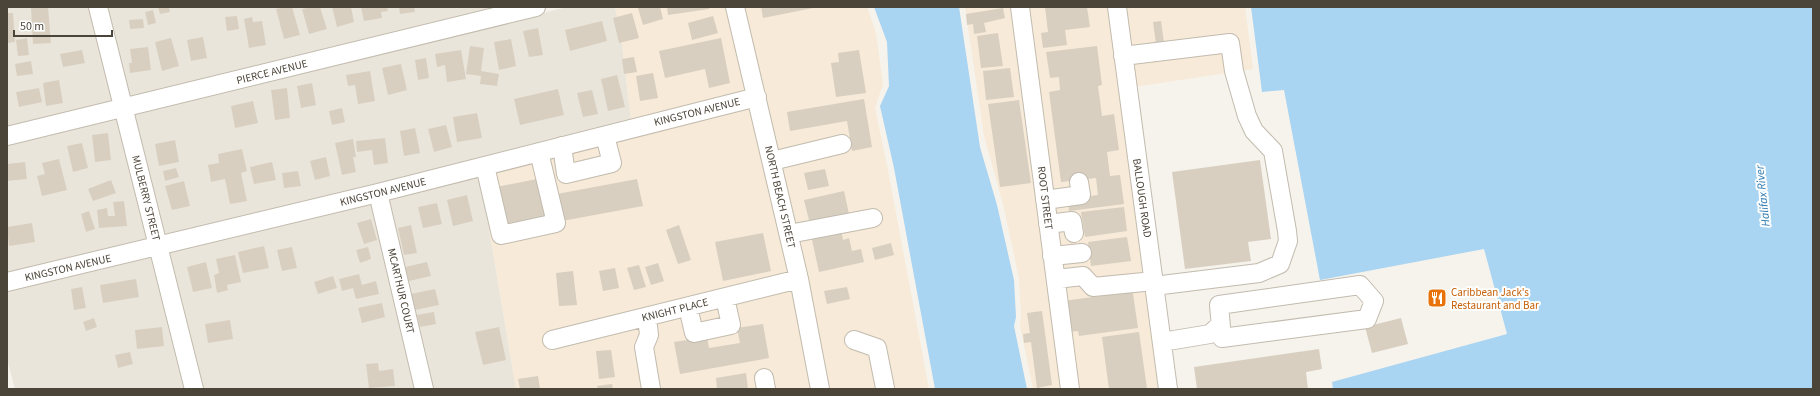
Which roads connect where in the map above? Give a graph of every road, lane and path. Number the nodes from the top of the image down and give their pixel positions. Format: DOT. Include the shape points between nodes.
graph roads {
  1 [pos="98,7"];
  2 [pos="536,7"];
  3 [pos="735,7"];
  4 [pos="1020,7"];
  5 [pos="1117,7"];
  6 [pos="1123,56"];
  7 [pos="757,97"];
  8 [pos="123,108"];
  9 [pos="7,136"];
  10 [pos="605,136"];
  11 [pos="842,144"];
  12 [pos="562,146"];
  13 [pos="539,152"];
  14 [pos="772,161"];
  15 [pos="485,166"];
  16 [pos="1079,182"];
  17 [pos="378,193"];
  18 [pos="1045,200"];
  19 [pos="873,218"];
  20 [pos="1048,224"];
  21 [pos="1074,233"];
  22 [pos="789,234"];
  23 [pos="158,246"];
  24 [pos="1082,253"];
  25 [pos="1052,256"];
  26 [pos="799,279"];
  27 [pos="1056,280"];
  28 [pos="7,282"];
  29 [pos="1154,284"];
  30 [pos="725,298"];
  31 [pos="688,307"];
  32 [pos="647,317"];
  33 [pos="1220,325"];
  34 [pos="1161,336"];
  35 [pos="552,340"];
  36 [pos="854,340"];
  37 [pos="885,388"];
  38 [pos="194,389"];
  39 [pos="424,389"];
  40 [pos="651,389"];
  41 [pos="820,389"];
  42 [pos="1070,389"];
  43 [pos="1168,389"];
  1 -- 8 [label="street, MULBERRY STREET"];
  2 -- 8 [label="street, PIERCE AVENUE"];
  3 -- 7 [label="street, NORTH BEACH STREET"];
  4 -- 18 [label="street, ROOT STREET"];
  5 -- 6 [label="street, BALLOUGH ROAD"];
  6 -- 29 [label="street, BALLOUGH ROAD"];
  6 -- 29 [label="street" via="1230,43 1234,71 1247,116 1254,131 1273,151 1287,230 1288,240 1280,264 1259,273"];
  7 -- 10 [label="street, KINGSTON AVENUE"];
  7 -- 14 [label="street, NORTH BEACH STREET"];
  8 -- 9 [label="street, PIERCE AVENUE"];
  8 -- 23 [label="street, MULBERRY STREET"];
  10 -- 12 [label="street, KINGSTON AVENUE"];
  10 -- 12 [label="street" via="612,163 566,174"];
  11 -- 14 [label="street"];
  12 -- 13 [label="street, KINGSTON AVENUE"];
  13 -- 15 [label="street, KINGSTON AVENUE"];
  13 -- 15 [label="street" via="556,223 501,235"];
  14 -- 22 [label="street, NORTH BEACH STREET"];
  15 -- 17 [label="street, KINGSTON AVENUE"];
  16 -- 18 [label="street" via="1081,195"];
  17 -- 23 [label="street, KINGSTON AVENUE"];
  17 -- 39 [label="street, MCARTHUR COURT"];
  18 -- 20 [label="street, ROOT STREET"];
  19 -- 22 [label="street"];
  20 -- 21 [label="street" via="1072,221"];
  20 -- 25 [label="street, ROOT STREET"];
  22 -- 26 [label="street, NORTH BEACH STREET"];
  23 -- 28 [label="street, KINGSTON AVENUE"];
  23 -- 38 [label="street, MULBERRY STREET"];
  24 -- 25 [label="street"];
  25 -- 27 [label="street, ROOT STREET"];
  26 -- 30 [label="street, KNIGHT PLACE"];
  26 -- 41 [label="street, NORTH BEACH STREET"];
  27 -- 29 [label="street" via="1083,276 1093,287"];
  27 -- 42 [label="street, ROOT STREET"];
  29 -- 34 [label="street, BALLOUGH ROAD"];
  30 -- 31 [label="street, KNIGHT PLACE"];
  30 -- 31 [label="street" via="731,325 694,333"];
  31 -- 32 [label="street, KNIGHT PLACE"];
  32 -- 35 [label="street, KNIGHT PLACE"];
  32 -- 40 [label="street" via="649,336 644,347"];
  33 -- 33 [label="street" via="1222,338 1367,319 1374,301 1360,286 1219,305"];
  33 -- 34 [label="street" via="1210,334"];
  34 -- 43 [label="street, BALLOUGH ROAD"];
  36 -- 37 [label="street" via="877,348"];
}
